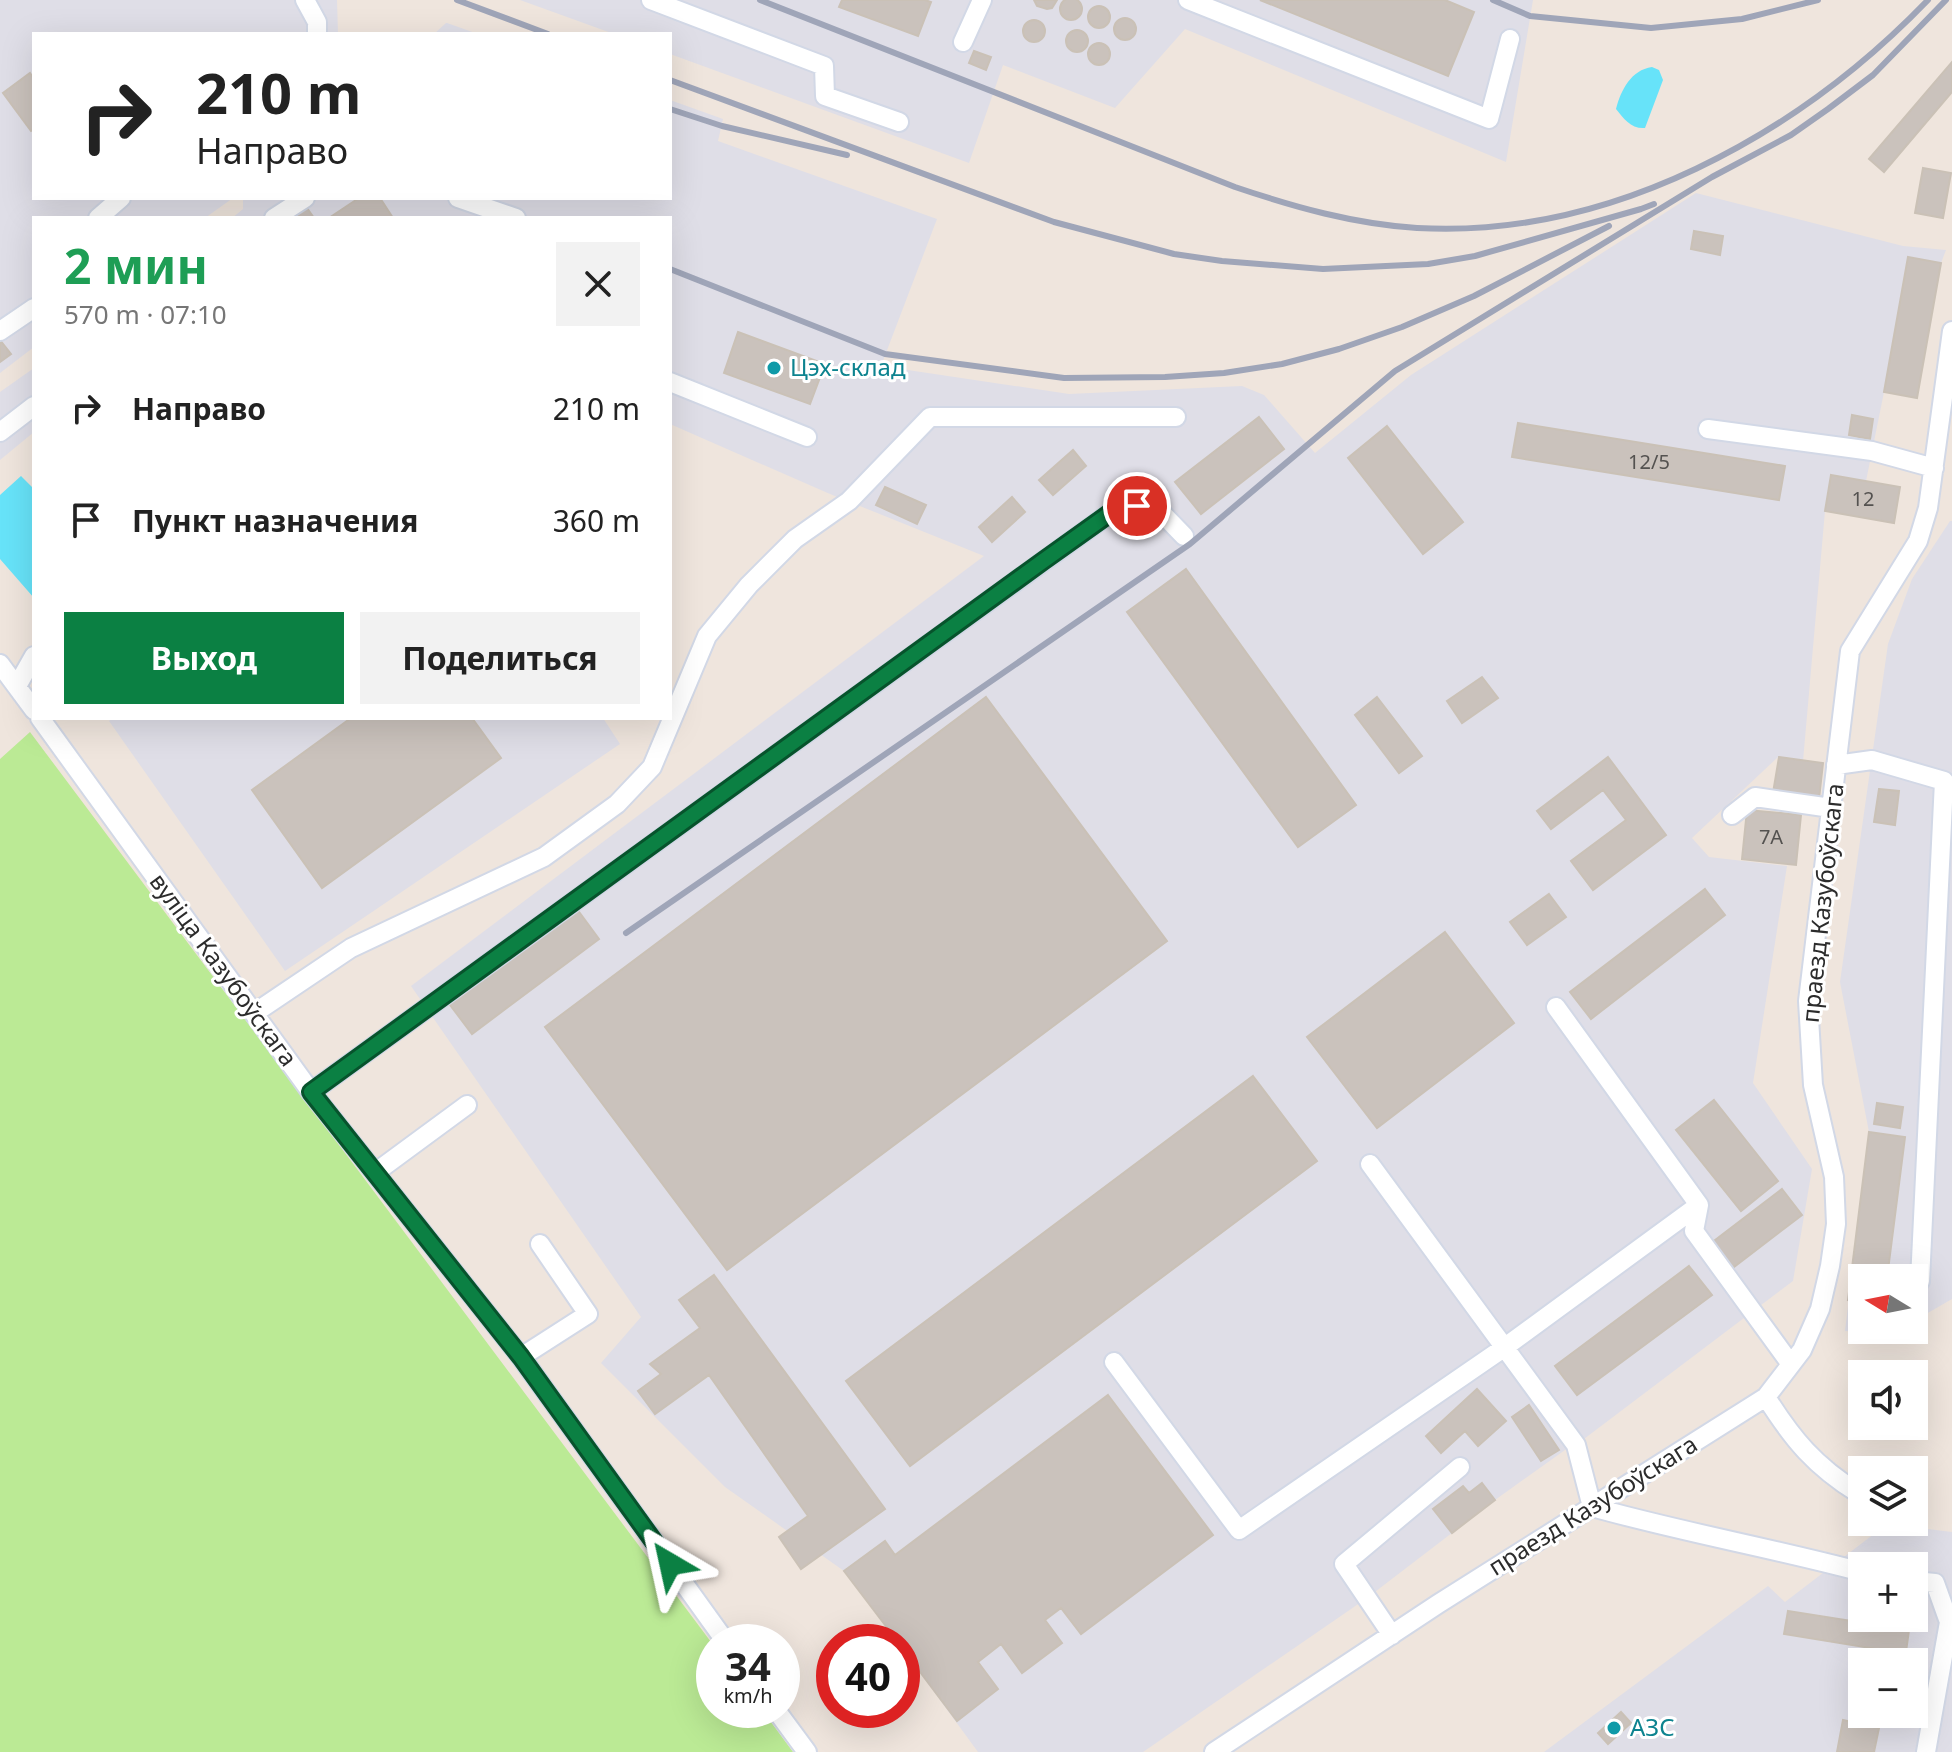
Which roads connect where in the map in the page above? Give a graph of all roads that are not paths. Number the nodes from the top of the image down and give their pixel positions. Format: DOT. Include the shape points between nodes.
graph roads {
  1 [pos="305,0"];
  2 [pos="651,0"];
  3 [pos="982,0"];
  4 [pos="1188,0"];
  5 [pos="317,32"];
  6 [pos="1510,39"];
  7 [pos="963,42"];
  8 [pos="899,122"];
  9 [pos="119,200"];
  10 [pos="302,200"];
  11 [pos="464,200"];
  12 [pos="100,216"];
  13 [pos="277,216"];
  14 [pos="510,216"];
  15 [pos="32,309"];
  16 [pos="0,331"];
  17 [pos="1952,331"];
  18 [pos="672,383"];
  19 [pos="32,408"];
  20 [pos="1176,417"];
  21 [pos="1708,429"];
  22 [pos="0,432"];
  23 [pos="807,437"];
  24 [pos="1934,468"];
  25 [pos="1184,536"];
  26 [pos="32,660"];
  27 [pos="0,664"];
  28 [pos="17,686"];
  29 [pos="32,707"];
  30 [pos="672,719"];
  31 [pos="41,720"];
  32 [pos="672,720"];
  33 [pos="1836,765"];
  34 [pos="1831,808"];
  35 [pos="1732,815"];
  36 [pos="1556,1007"];
  37 [pos="256,1012"];
  38 [pos="311,1092"];
  39 [pos="467,1105"];
  40 [pos="1370,1164"];
  41 [pos="376,1172"];
  42 [pos="1699,1205"];
  43 [pos="540,1244"];
  44 [pos="1921,1264"];
  45 [pos="1505,1347"];
  46 [pos="521,1357"];
  47 [pos="1114,1362"];
  48 [pos="1790,1363"];
  49 [pos="1766,1397"];
  50 [pos="1460,1467"];
  51 [pos="1848,1485"];
  52 [pos="1592,1507"];
  53 [pos="1848,1568"];
  54 [pos="1928,1582"];
  55 [pos="1951,1623"];
  56 [pos="713,1624"];
  57 [pos="1392,1635"];
  58 [pos="789,1728"];
  59 [pos="807,1752"];
  60 [pos="1214,1752"];
  61 [pos="1926,1752"];
  1 -- 5 [label="street"];
  2 -- 8 [label="street" via="824,66 825,96"];
  3 -- 7 [label="street"];
  4 -- 6 [label="street" via="1489,119"];
  9 -- 12 [label="street"];
  10 -- 13 [label="street"];
  11 -- 14 [label="street"];
  15 -- 16 [label="street"];
  17 -- 24 [label="street, праезд Казубоўскага"];
  18 -- 23 [label="street"];
  19 -- 22 [label="street"];
  20 -- 30 [label="street" via="930,417 849,501 795,539 749,585 707,636"];
  21 -- 24 [label="street" via="1872,451"];
  24 -- 33 [label="street, праезд Казубоўскага" via="1918,541 1850,651"];
  25 -- 38 [label="street" via="1155,506 1120,506"];
  26 -- 28 [label="street"];
  27 -- 28 [label="street"];
  28 -- 29 [label="street"];
  31 -- 37 [label="street, вуліца Казубоўскага"];
  32 -- 37 [label="street" via="652,767 617,804 544,857 351,948"];
  33 -- 34 [label="street, праезд Казубоўскага"];
  33 -- 44 [label="street" via="1872,760 1944,781"];
  34 -- 35 [label="street" via="1755,797"];
  34 -- 48 [label="street, праезд Казубоўскага" via="1808,1001 1813,1085 1834,1177 1836,1224 1820,1309 1802,1350"];
  36 -- 42 [label="street"];
  37 -- 38 [label="street, вуліца Казубоўскага"];
  38 -- 41 [label="street, вуліца Казубоўскага"];
  39 -- 41 [label="street"];
  40 -- 45 [label="street"];
  41 -- 46 [label="street, вуліца Казубоўскага"];
  42 -- 45 [label="street"];
  42 -- 48 [label="street" via="1694,1231"];
  43 -- 46 [label="street" via="588,1314"];
  45 -- 47 [label="street" via="1239,1530"];
  45 -- 52 [label="street" via="1576,1445"];
  46 -- 56 [label="street, вуліца Казубоўскага"];
  48 -- 49 [label="street, праезд Казубоўскага"];
  49 -- 51 [label="street" via="1805,1453"];
  49 -- 52 [label="street, праезд Казубоўскага"];
  50 -- 57 [label="street" via="1344,1564"];
  52 -- 53 [label="street"];
  52 -- 57 [label="street, праезд Казубоўскага"];
  54 -- 55 [label="street" via="1935,1583"];
  55 -- 61 [label="street"];
  57 -- 60 [label="street, праезд Казубоўскага"];
  58 -- 59 [label="street"];
}
